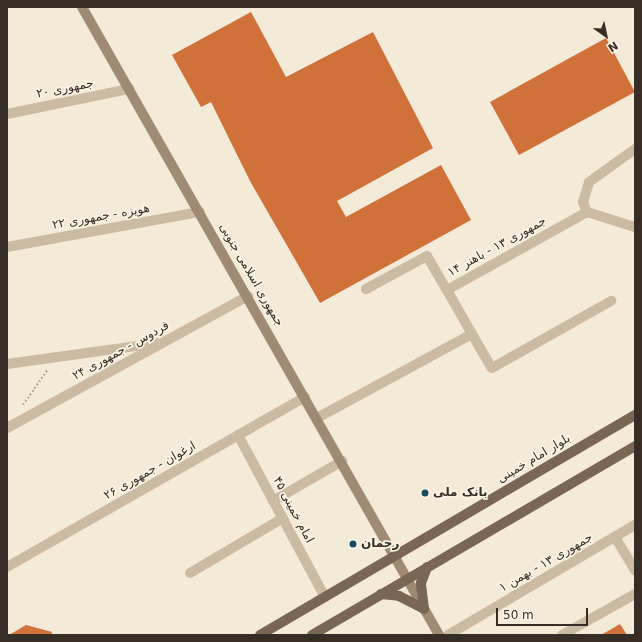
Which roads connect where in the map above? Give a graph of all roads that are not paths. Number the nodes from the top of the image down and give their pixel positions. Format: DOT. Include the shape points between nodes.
graph roads {
  1 [pos="82,7"];
  2 [pos="129,89"];
  3 [pos="7,114"];
  4 [pos="635,149"];
  5 [pos="200,212"];
  6 [pos="587,212"];
  7 [pos="635,226"];
  8 [pos="7,247"];
  9 [pos="366,290"];
  10 [pos="447,290"];
  11 [pos="248,296"];
  12 [pos="611,301"];
  13 [pos="472,334"];
  14 [pos="165,342"];
  15 [pos="7,364"];
  16 [pos="305,397"];
  17 [pos="635,415"];
  18 [pos="317,418"];
  19 [pos="7,428"];
  20 [pos="238,435"];
  21 [pos="635,446"];
  22 [pos="342,461"];
  23 [pos="273,501"];
  24 [pos="282,518"];
  25 [pos="635,525"];
  26 [pos="615,537"];
  27 [pos="395,558"];
  28 [pos="7,567"];
  29 [pos="427,567"];
  30 [pos="635,570"];
  31 [pos="190,573"];
  32 [pos="407,579"];
  33 [pos="381,594"];
  34 [pos="635,594"];
  35 [pos="324,597"];
  36 [pos="424,609"];
  37 [pos="260,635"];
  38 [pos="312,635"];
  39 [pos="439,635"];
  40 [pos="448,635"];
  41 [pos="562,635"];
  1 -- 2 [label="street, جمهوری اسلامی جنوبی"];
  2 -- 3 [label="street, جمهوری ۲۰"];
  2 -- 5 [label="street, جمهوری اسلامی جنوبی"];
  4 -- 6 [label="street" via="589,182 583,202"];
  5 -- 8 [label="street, هویزه - جمهوری ۲۲"];
  5 -- 11 [label="street, جمهوری اسلامی جنوبی"];
  6 -- 7 [label="street"];
  6 -- 10 [label="street, جمهوری ۱۳ - باهنر ۱۴"];
  9 -- 10 [label="street" via="427,256"];
  10 -- 13 [label="street, جمهوری ۱۳ - باهنر ۱۴"];
  11 -- 14 [label="street, فردوس - جمهوری ۲۴"];
  11 -- 16 [label="street, جمهوری اسلامی جنوبی"];
  12 -- 13 [label="street, جمهوری ۱۳ - باهنر ۱۴" via="492,368"];
  13 -- 18 [label="street"];
  14 -- 15 [label="street"];
  14 -- 19 [label="street, فردوس - جمهوری ۲۴"];
  16 -- 18 [label="street, جمهوری اسلامی جنوبی"];
  16 -- 20 [label="street, ارغوان - جمهوری ۲۶"];
  17 -- 27 [label="main road, بلوار امام خمینی"];
  18 -- 22 [label="street, جمهوری اسلامی جنوبی"];
  20 -- 23 [label="street, امام خمینی ۴۵"];
  20 -- 28 [label="street, ارغوان - جمهوری ۲۶"];
  21 -- 29 [label="main road"];
  22 -- 23 [label="street"];
  22 -- 27 [label="street, جمهوری اسلامی جنوبی"];
  23 -- 24 [label="street, امام خمینی ۴۵"];
  24 -- 31 [label="street"];
  24 -- 35 [label="street, امام خمینی ۴۵"];
  25 -- 26 [label="street, جمهوری ۱۳ - بهمن ۱"];
  26 -- 30 [label="street"];
  26 -- 40 [label="street, جمهوری ۱۳ - بهمن ۱"];
  27 -- 32 [label="street, جمهوری اسلامی جنوبی"];
  27 -- 35 [label="main road, بلوار امام خمینی"];
  29 -- 32 [label="main road"];
  29 -- 36 [label="main road" via="421,583"];
  32 -- 33 [label="main road"];
  32 -- 36 [label="street, جمهوری اسلامی جنوبی"];
  33 -- 36 [label="main road" via="399,596"];
  33 -- 38 [label="main road"];
  34 -- 41 [label="street"];
  35 -- 37 [label="main road, بلوار امام خمینی"];
  36 -- 39 [label="street, جمهوری اسلامی جنوبی"];
}
